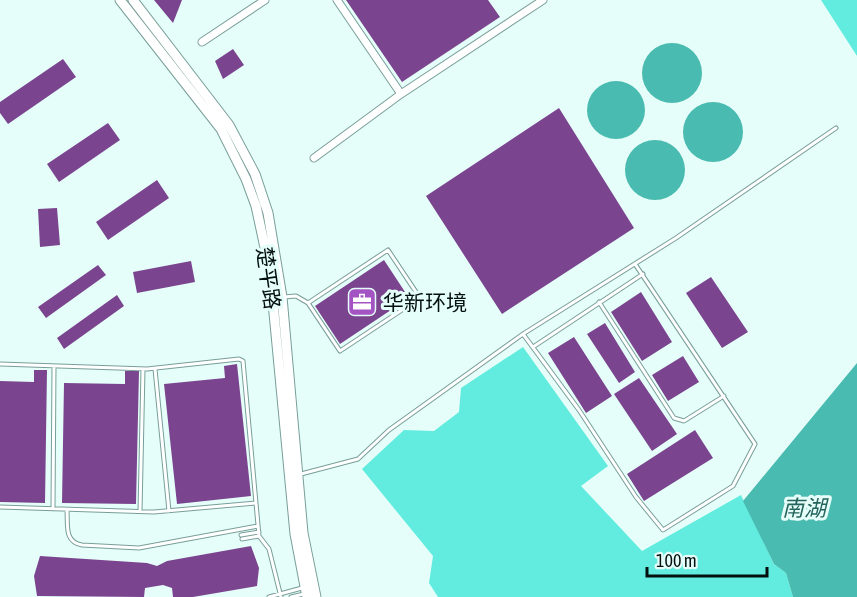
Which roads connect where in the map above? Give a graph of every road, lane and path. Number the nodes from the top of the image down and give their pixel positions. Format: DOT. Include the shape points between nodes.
graph roads {
  1 [pos="120,0"];
  2 [pos="133,0"];
  3 [pos="265,0"];
  4 [pos="337,0"];
  5 [pos="543,0"];
  6 [pos="202,42"];
  7 [pos="401,94"];
  8 [pos="836,128"];
  9 [pos="314,158"];
  10 [pos="635,264"];
  11 [pos="642,274"];
  12 [pos="282,297"];
  13 [pos="599,302"];
  14 [pos="308,303"];
  15 [pos="523,334"];
  16 [pos="533,347"];
  17 [pos="0,364"];
  18 [pos="54,366"];
  19 [pos="143,369"];
  20 [pos="155,369"];
  21 [pos="724,396"];
  22 [pos="294,476"];
  23 [pos="256,503"];
  24 [pos="0,507"];
  25 [pos="53,509"];
  26 [pos="67,510"];
  27 [pos="169,511"];
  28 [pos="140,512"];
  29 [pos="258,525"];
  30 [pos="259,534"];
  31 [pos="241,537"];
  32 [pos="310,592"];
  33 [pos="280,596"];
  34 [pos="269,597"];
  35 [pos="291,597"];
  1 -- 22 [label="main road, 楚平路" via="221,129 252,195 270,271"];
  2 -- 12 [label="main road, 楚平路" via="229,125 255,174 272,232"];
  3 -- 6 [label="street"];
  4 -- 7 [label="street"];
  5 -- 7 [label="street"];
  7 -- 9 [label="street"];
  8 -- 10 [label="lane"];
  10 -- 11 [label="lane"];
  10 -- 15 [label="lane"];
  11 -- 13 [label="lane"];
  11 -- 21 [label="lane"];
  12 -- 14 [label="lane" via="296,296"];
  12 -- 22 [label="main road, 楚平路"];
  13 -- 16 [label="lane"];
  13 -- 21 [label="lane" via="674,418 684,421"];
  14 -- 14 [label="lane" via="340,351 420,298 388,250"];
  15 -- 16 [label="lane"];
  15 -- 22 [label="lane" via="389,430 358,459"];
  16 -- 21 [label="lane" via="663,530 733,486 755,444"];
  17 -- 18 [label="lane"];
  18 -- 19 [label="lane"];
  18 -- 25 [label="lane"];
  19 -- 20 [label="lane"];
  19 -- 28 [label="lane"];
  20 -- 23 [label="lane" via="239,359 243,362"];
  20 -- 27 [label="lane"];
  22 -- 32 [label="main road, 楚平路" via="297,552"];
  23 -- 27 [label="lane"];
  23 -- 29 [label="lane"];
  24 -- 25 [label="lane"];
  25 -- 26 [label="lane"];
  26 -- 28 [label="lane"];
  26 -- 29 [label="lane" via="69,537 82,546 139,548"];
  27 -- 28 [label="lane"];
  29 -- 30 [label="lane"];
  30 -- 31 [label="lane"];
  30 -- 33 [label="lane" via="269,549"];
  32 -- 33 [label="lane"];
  32 -- 35 [label="lane"];
  33 -- 34 [label="lane"];
}
